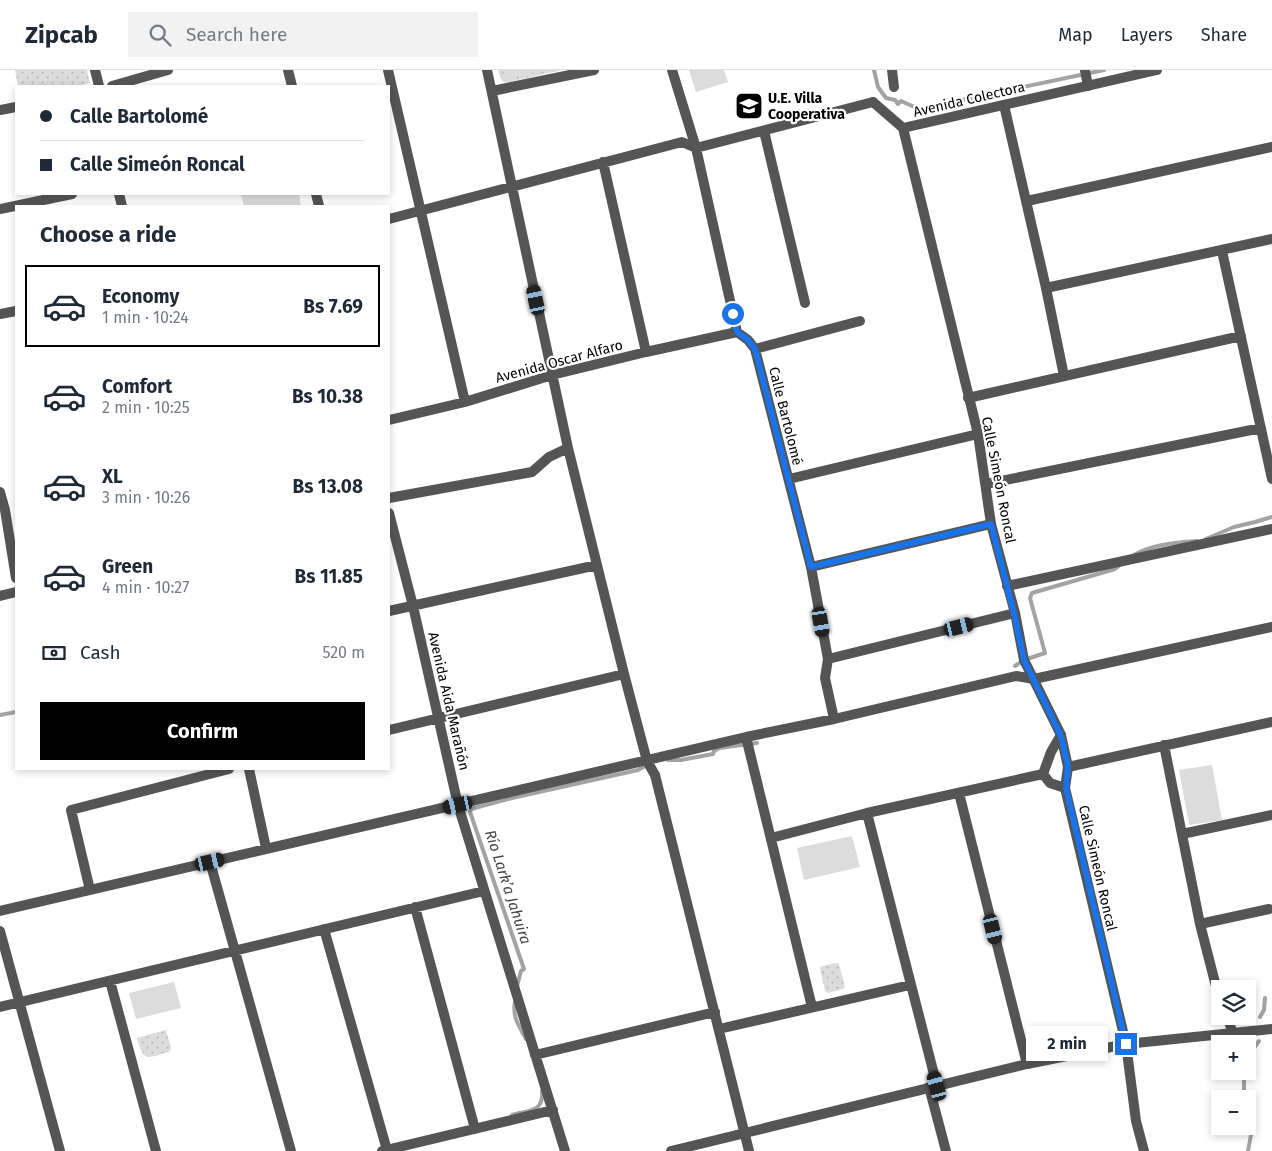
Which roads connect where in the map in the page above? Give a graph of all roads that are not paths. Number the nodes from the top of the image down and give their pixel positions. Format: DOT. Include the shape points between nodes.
graph roads {
  1 [pos="95,70"];
  2 [pos="168,70"];
  3 [pos="288,70"];
  4 [pos="388,70"];
  5 [pos="487,70"];
  6 [pos="594,70"];
  7 [pos="672,70"];
  8 [pos="892,70"];
  9 [pos="1085,70"];
  10 [pos="1157,70"];
  11 [pos="99,85"];
  12 [pos="116,85"];
  13 [pos="292,85"];
  14 [pos="1088,86"];
  15 [pos="894,87"];
  16 [pos="492,91"];
  17 [pos="1004,105"];
  18 [pos="15,107"];
  19 [pos="0,110"];
  20 [pos="903,128"];
  21 [pos="764,131"];
  22 [pos="1272,147"];
  23 [pos="696,148"];
  24 [pos="603,162"];
  25 [pos="513,187"];
  26 [pos="67,195"];
  27 [pos="1027,201"];
  28 [pos="19,205"];
  29 [pos="15,206"];
  30 [pos="0,209"];
  31 [pos="422,211"];
  32 [pos="390,219"];
  33 [pos="1272,239"];
  34 [pos="1222,251"];
  35 [pos="1046,288"];
  36 [pos="805,303"];
  37 [pos="15,311"];
  38 [pos="0,314"];
  39 [pos="860,321"];
  40 [pos="737,332"];
  41 [pos="1241,336"];
  42 [pos="755,349"];
  43 [pos="646,352"];
  44 [pos="552,375"];
  45 [pos="1064,376"];
  46 [pos="968,398"];
  47 [pos="465,402"];
  48 [pos="390,420"];
  49 [pos="1261,428"];
  50 [pos="978,434"];
  51 [pos="568,448"];
  52 [pos="789,479"];
  53 [pos="1272,479"];
  54 [pos="986,484"];
  55 [pos="0,492"];
  56 [pos="390,498"];
  57 [pos="15,507"];
  58 [pos="3,511"];
  59 [pos="390,517"];
  60 [pos="991,524"];
  61 [pos="1272,529"];
  62 [pos="597,564"];
  63 [pos="811,567"];
  64 [pos="15,573"];
  65 [pos="1007,586"];
  66 [pos="15,592"];
  67 [pos="0,596"];
  68 [pos="413,606"];
  69 [pos="390,611"];
  70 [pos="1014,613"];
  71 [pos="1272,627"];
  72 [pos="828,659"];
  73 [pos="624,674"];
  74 [pos="1034,679"];
  75 [pos="440,718"];
  76 [pos="834,719"];
  77 [pos="1272,722"];
  78 [pos="390,730"];
  79 [pos="1061,736"];
  80 [pos="746,737"];
  81 [pos="1164,745"];
  82 [pos="647,761"];
  83 [pos="1068,766"];
  84 [pos="224,770"];
  85 [pos="249,770"];
  86 [pos="1043,774"];
  87 [pos="1066,788"];
  88 [pos="959,793"];
  89 [pos="458,805"];
  90 [pos="867,813"];
  91 [pos="1272,815"];
  92 [pos="1182,834"];
  93 [pos="771,838"];
  94 [pos="266,848"];
  95 [pos="210,862"];
  96 [pos="90,890"];
  97 [pos="484,891"];
  98 [pos="415,908"];
  99 [pos="1269,909"];
  100 [pos="0,911"];
  101 [pos="1200,924"];
  102 [pos="324,929"];
  103 [pos="0,931"];
  104 [pos="236,950"];
  105 [pos="1214,980"];
  106 [pos="110,981"];
  107 [pos="910,984"];
  108 [pos="19,1002"];
  109 [pos="0,1007"];
  110 [pos="812,1007"];
  111 [pos="715,1012"];
  112 [pos="1230,1025"];
  113 [pos="719,1029"];
  114 [pos="1272,1029"];
  115 [pos="1233,1034"];
  116 [pos="1126,1044"];
  117 [pos="535,1055"];
  118 [pos="1027,1064"];
  119 [pos="933,1086"];
  120 [pos="553,1110"];
  121 [pos="475,1128"];
  122 [pos="745,1133"];
  123 [pos="384,1150"];
  124 [pos="60,1151"];
  125 [pos="156,1151"];
  126 [pos="291,1151"];
  127 [pos="565,1151"];
  128 [pos="671,1151"];
  129 [pos="749,1151"];
  130 [pos="946,1151"];
  131 [pos="1144,1151"];
  1 -- 11 [label="street"];
  2 -- 12 [label="street"];
  3 -- 13 [label="street"];
  4 -- 31 [label="street"];
  5 -- 16 [label="street"];
  6 -- 16 [label="street"];
  7 -- 23 [label="street"];
  8 -- 15 [label="street"];
  9 -- 14 [label="street"];
  10 -- 14 [label="street, Avenida Colectora"];
  14 -- 17 [label="street, Avenida Colectora"];
  16 -- 25 [label="street"];
  17 -- 20 [label="street, Avenida Colectora"];
  17 -- 27 [label="street"];
  18 -- 19 [label="street"];
  20 -- 21 [label="street" via="873,102"];
  20 -- 46 [label="street, Calle Simeón Roncal"];
  21 -- 23 [label="street"];
  21 -- 36 [label="street"];
  22 -- 27 [label="street"];
  23 -- 24 [label="street" via="682,142"];
  23 -- 40 [label="street"];
  24 -- 25 [label="street"];
  24 -- 43 [label="street"];
  25 -- 31 [label="street"];
  25 -- 44 [label="street"];
  26 -- 28 [label="street"];
  27 -- 35 [label="street"];
  29 -- 30 [label="street"];
  31 -- 32 [label="street"];
  31 -- 47 [label="street"];
  33 -- 34 [label="street"];
  34 -- 35 [label="street"];
  34 -- 41 [label="street"];
  35 -- 45 [label="street"];
  37 -- 38 [label="street"];
  39 -- 42 [label="street"];
  40 -- 42 [label="street"];
  40 -- 43 [label="street, Avenida Oscar Alfaro"];
  41 -- 45 [label="street"];
  41 -- 49 [label="street"];
  42 -- 52 [label="street, Calle Bartolomé"];
  43 -- 44 [label="street, Avenida Oscar Alfaro"];
  44 -- 47 [label="street, Avenida Oscar Alfaro"];
  44 -- 51 [label="street"];
  45 -- 46 [label="street"];
  46 -- 50 [label="street, Calle Simeón Roncal"];
  47 -- 48 [label="street, Avenida Oscar Alfaro"];
  49 -- 53 [label="street"];
  49 -- 54 [label="street"];
  50 -- 52 [label="street"];
  50 -- 54 [label="street, Calle Simeón Roncal"];
  51 -- 56 [label="street" via="549,457 532,472"];
  51 -- 62 [label="street"];
  52 -- 63 [label="street, Calle Bartolomé"];
  54 -- 60 [label="street, Calle Simeón Roncal"];
  55 -- 58 [label="street"];
  57 -- 58 [label="street"];
  58 -- 64 [label="street"];
  59 -- 68 [label="street, Avenida Aida Marañón"];
  60 -- 63 [label="street"];
  60 -- 65 [label="street, Calle Simeón Roncal"];
  61 -- 65 [label="street"];
  62 -- 68 [label="street"];
  62 -- 73 [label="street"];
  63 -- 72 [label="street, Calle Bartolomé"];
  65 -- 70 [label="street, Calle Simeón Roncal"];
  66 -- 67 [label="street"];
  68 -- 69 [label="street"];
  68 -- 75 [label="street, Avenida Aida Marañón"];
  70 -- 72 [label="street"];
  70 -- 74 [label="street, Calle Simeón Roncal" via="1024,660"];
  71 -- 74 [label="street"];
  72 -- 76 [label="street, Calle Bartolomé" via="825,678"];
  73 -- 75 [label="street"];
  73 -- 82 [label="street"];
  74 -- 76 [label="street" via="1016,676"];
  74 -- 79 [label="street, Calle Simeón Roncal"];
  75 -- 78 [label="street"];
  75 -- 89 [label="street, Avenida Aida Marañón"];
  76 -- 80 [label="street"];
  77 -- 81 [label="street"];
  79 -- 83 [label="street, Calle Simeón Roncal"];
  79 -- 86 [label="street"];
  80 -- 82 [label="street"];
  80 -- 93 [label="street"];
  81 -- 83 [label="street"];
  81 -- 92 [label="street"];
  82 -- 89 [label="street"];
  82 -- 111 [label="street" via="655,775"];
  83 -- 87 [label="street, Calle Simeón Roncal"];
  84 -- 96 [label="street" via="70,810"];
  85 -- 94 [label="street"];
  86 -- 87 [label="street" via="1050,783"];
  86 -- 88 [label="street"];
  87 -- 116 [label="street, Calle Simeón Roncal"];
  88 -- 90 [label="street"];
  88 -- 118 [label="street"];
  89 -- 94 [label="street"];
  89 -- 97 [label="street, Avenida Aida Marañón"];
  90 -- 93 [label="street"];
  90 -- 107 [label="street"];
  91 -- 92 [label="street"];
  92 -- 101 [label="street"];
  93 -- 110 [label="street"];
  94 -- 95 [label="street"];
  95 -- 96 [label="street"];
  95 -- 104 [label="street"];
  96 -- 100 [label="street"];
  97 -- 98 [label="street"];
  97 -- 117 [label="street, Avenida Aida Marañón"];
  98 -- 102 [label="street"];
  98 -- 121 [label="street"];
  99 -- 101 [label="street"];
  101 -- 105 [label="street"];
  102 -- 104 [label="street"];
  102 -- 123 [label="street"];
  103 -- 108 [label="street"];
  104 -- 106 [label="street"];
  104 -- 126 [label="street"];
  106 -- 108 [label="street"];
  106 -- 125 [label="street"];
  107 -- 110 [label="street"];
  107 -- 119 [label="street"];
  108 -- 109 [label="street"];
  108 -- 124 [label="street"];
  110 -- 113 [label="street"];
  111 -- 113 [label="street"];
  111 -- 117 [label="street"];
  112 -- 115 [label="street"];
  113 -- 122 [label="street"];
  114 -- 115 [label="street"];
  115 -- 116 [label="street"];
  116 -- 118 [label="street"];
  116 -- 131 [label="street, Calle Simeón Roncal" via="1136,1121"];
  117 -- 120 [label="street, Avenida Aida Marañón"];
  118 -- 119 [label="street"];
  119 -- 122 [label="street"];
  119 -- 130 [label="street"];
  120 -- 121 [label="street"];
  120 -- 127 [label="street, Avenida Aida Marañón"];
  121 -- 123 [label="street"];
  122 -- 128 [label="street"];
  122 -- 129 [label="street"];
}
